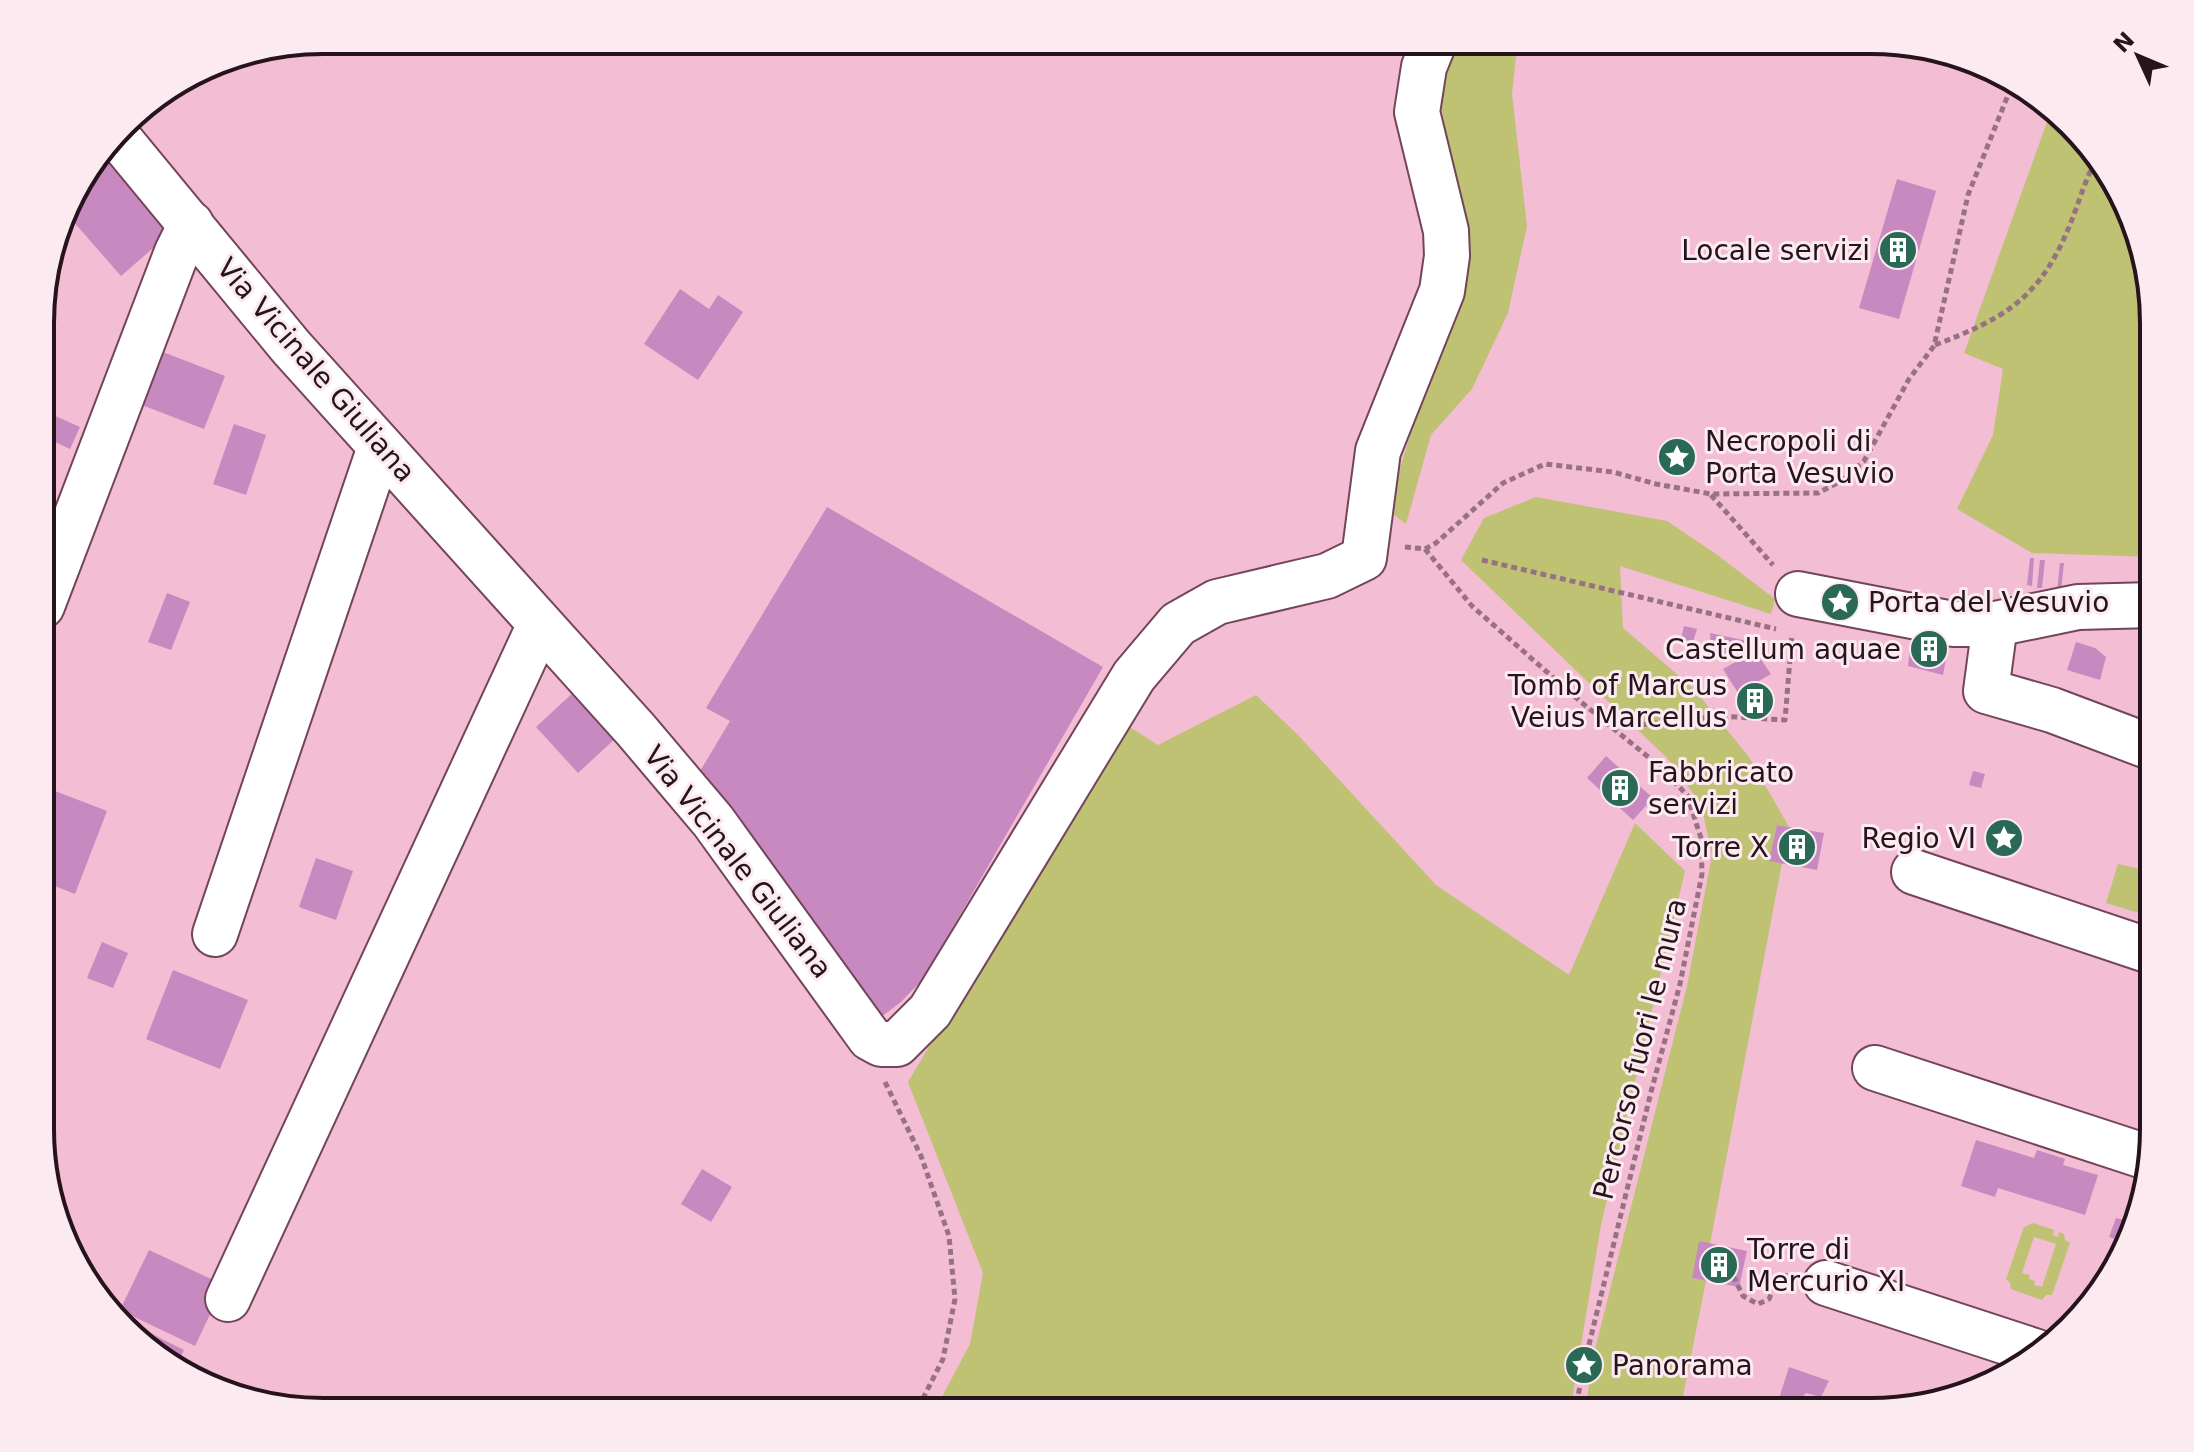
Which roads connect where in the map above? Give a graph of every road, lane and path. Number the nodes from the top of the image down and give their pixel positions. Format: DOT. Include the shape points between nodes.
graph roads {
  1 [pos="1429,54"];
  2 [pos="2009,92"];
  3 [pos="123,144"];
  4 [pos="2091,168"];
  5 [pos="191,224"];
  6 [pos="1934,346"];
  7 [pos="380,447"];
  8 [pos="1711,494"];
  9 [pos="1410,546"];
  10 [pos="1425,549"];
  11 [pos="1482,560"];
  12 [pos="54,575"];
  13 [pos="2139,605"];
  14 [pos="1795,614"];
  15 [pos="540,624"];
  16 [pos="1974,624"];
  17 [pos="1612,728"];
  18 [pos="2139,743"];
  19 [pos="1914,872"];
  20 [pos="215,934"];
  21 [pos="2139,947"];
  22 [pos="881,1044"];
  23 [pos="1875,1068"];
  24 [pos="2138,1154"];
  25 [pos="1729,1267"];
  26 [pos="1779,1275"];
  27 [pos="1826,1283"];
  28 [pos="228,1299"];
  29 [pos="2026,1348"];
  30 [pos="1578,1397"];
  31 [pos="923,1398"];
  1 -- 22 [label="street" via="1417,112 1446,231 1447,256 1442,291 1378,451 1364,558 1327,576 1217,602 1178,624 1134,676 930,1011 897,1044"];
  2 -- 6 [label="path" via="1968,195"];
  3 -- 5 [label="street, Via Vicinale Giuliana"];
  4 -- 6 [label="path" via="2042,279 1995,320"];
  5 -- 7 [label="street, Via Vicinale Giuliana"];
  5 -- 12 [label="street"];
  6 -- 8 [label="path" via="1909,379 1864,461 1841,481 1818,493"];
  7 -- 15 [label="street, Via Vicinale Giuliana"];
  7 -- 20 [label="street"];
  8 -- 10 [label="path" via="1613,472 1545,464 1503,483"];
  8 -- 14 [label="path"];
  9 -- 10 [label="path"];
  10 -- 17 [label="path, Percorso fuori le mura" via="1472,606"];
  11 -- 14 [label="path"];
  13 -- 16 [label="street" via="2078,607"];
  14 -- 16 [label="street"];
  14 -- 17 [label="path" via="1785,720 1719,716"];
  15 -- 22 [label="street, Via Vicinale Giuliana" via="713,821 870,1038"];
  15 -- 28 [label="street"];
  16 -- 18 [label="street" via="1986,691"];
  17 -- 30 [label="path, Percorso fuori le mura" via="1687,795 1701,838 1702,874"];
  19 -- 21 [label="street"];
  22 -- 31 [label="path" via="883,1078 921,1156 949,1236 955,1299 943,1359"];
  23 -- 24 [label="street"];
  25 -- 26 [label="path" via="1743,1296 1758,1304 1769,1299"];
  27 -- 29 [label="street"];
}
